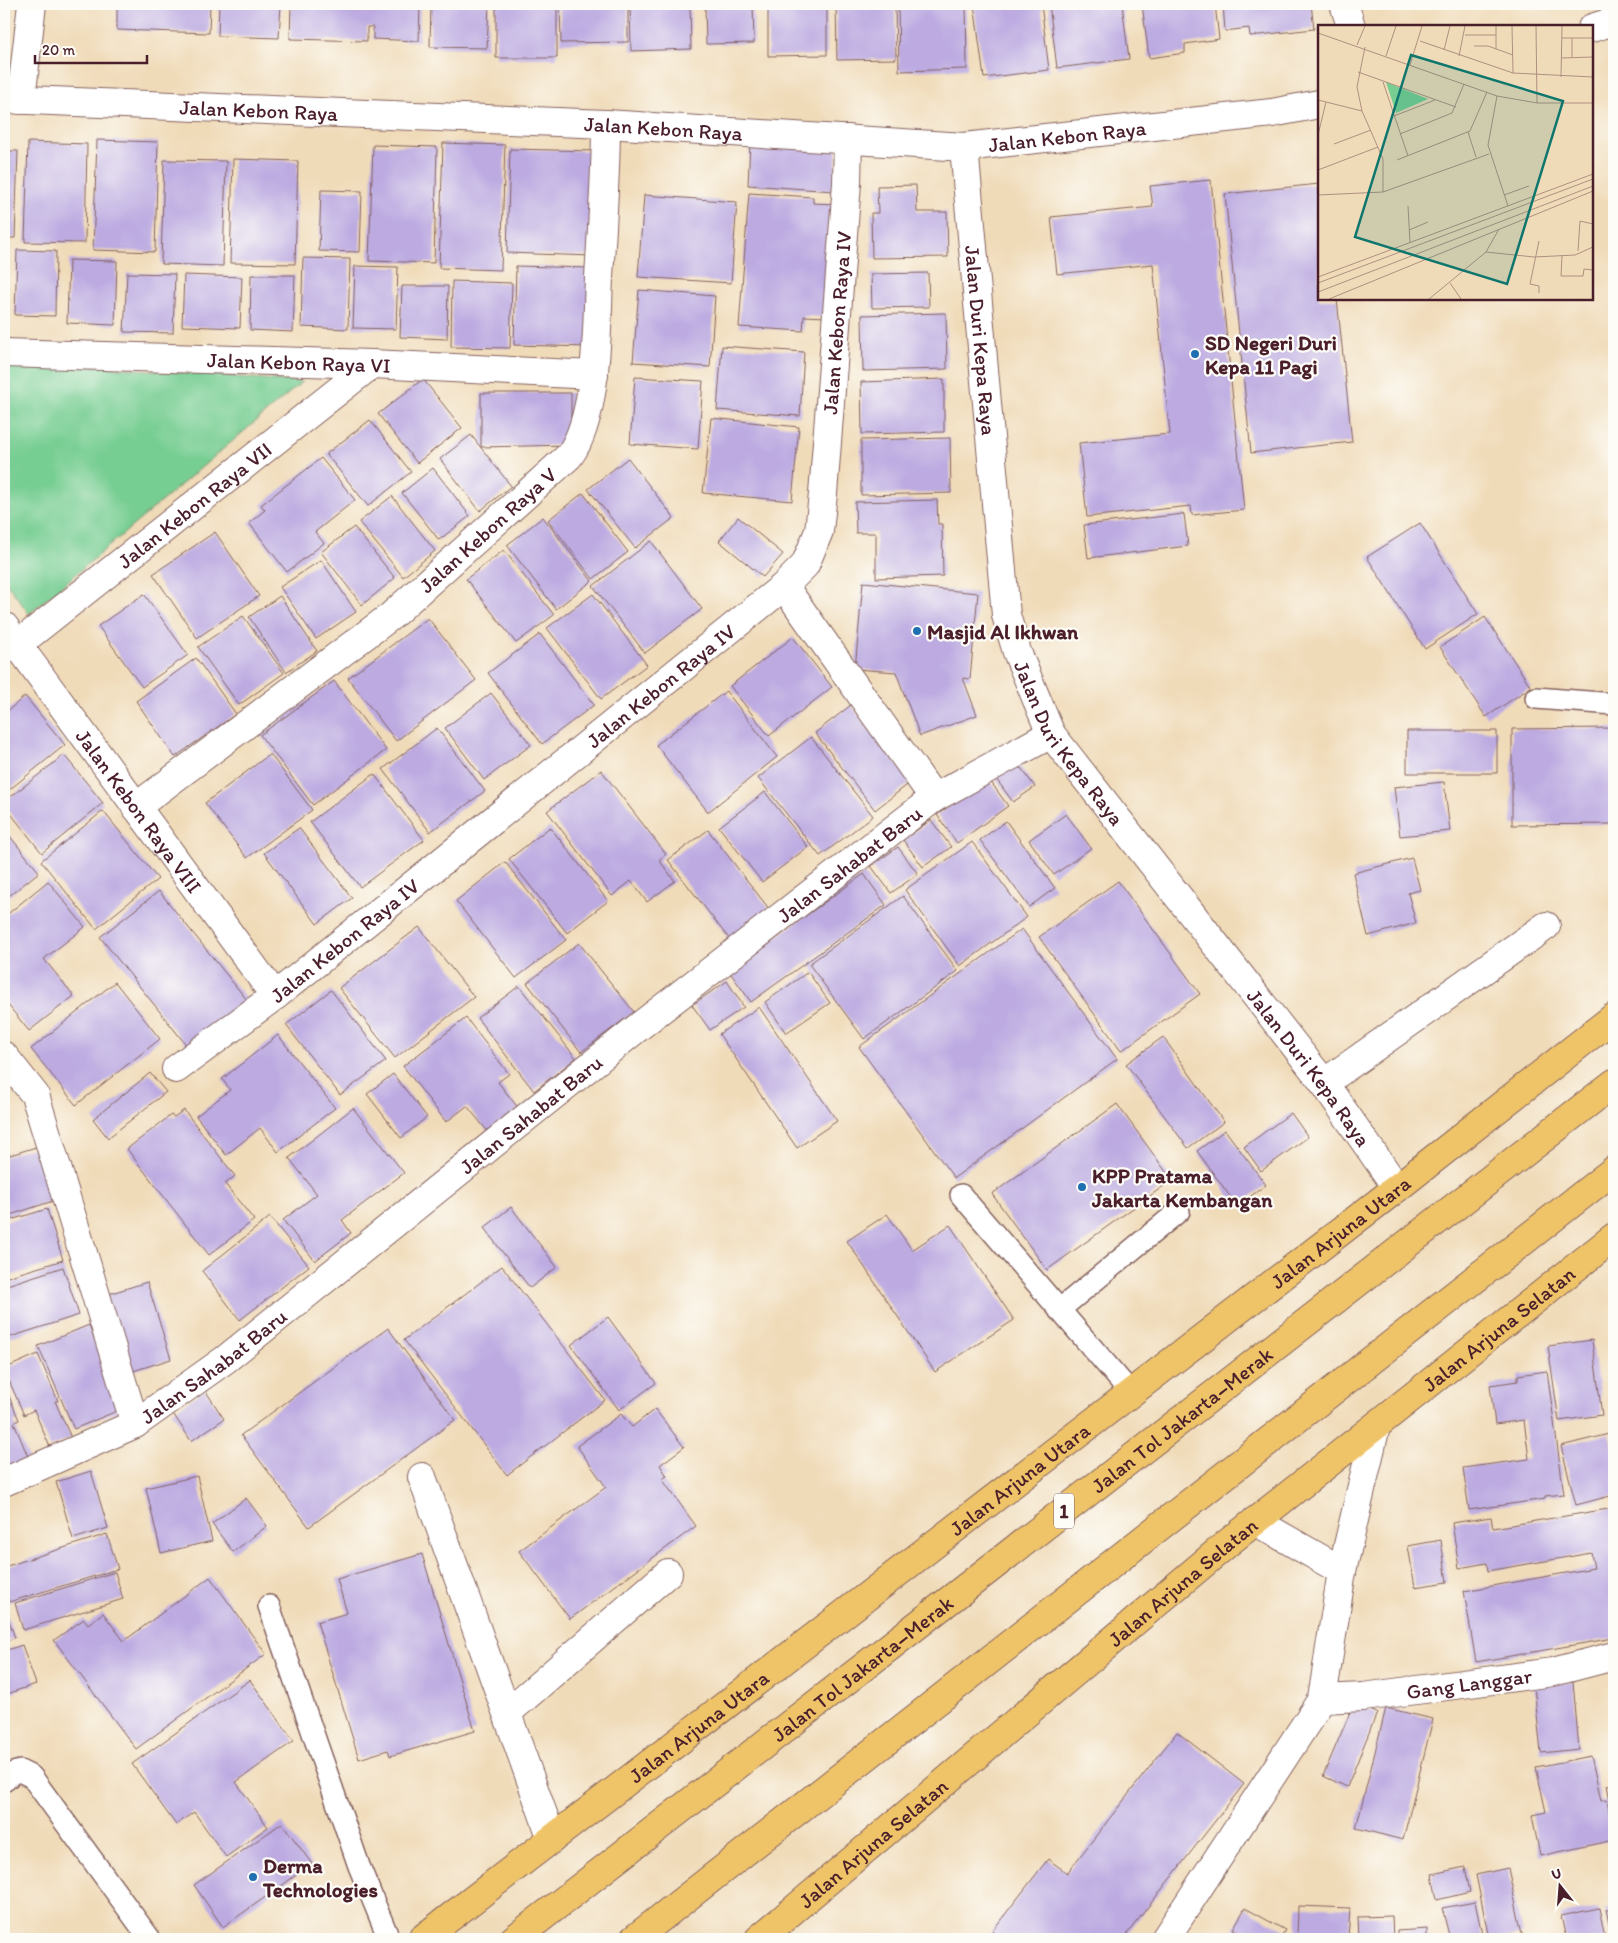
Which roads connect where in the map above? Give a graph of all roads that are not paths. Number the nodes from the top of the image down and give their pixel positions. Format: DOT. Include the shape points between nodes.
graph roads {
  1 [pos="32,4"];
  2 [pos="1344,4"];
  3 [pos="1614,22"];
  4 [pos="1351,25"];
  5 [pos="1593,28"];
  6 [pos="12,99"];
  7 [pos="1318,104"];
  8 [pos="606,124"];
  9 [pos="848,139"];
  10 [pos="964,147"];
  11 [pos="4,353"];
  12 [pos="372,364"];
  13 [pos="594,374"];
  14 [pos="784,586"];
  15 [pos="10,636"];
  16 [pos="1536,698"];
  17 [pos="1614,704"];
  18 [pos="1043,738"];
  19 [pos="934,798"];
  20 [pos="136,807"];
  21 [pos="1546,926"];
  22 [pos="275,996"];
  23 [pos="1614,1017"];
  24 [pos="4,1056"];
  25 [pos="176,1069"];
  26 [pos="1324,1083"];
  27 [pos="1614,1083"];
  28 [pos="1614,1170"];
  29 [pos="1397,1188"];
  30 [pos="961,1195"];
  31 [pos="1179,1211"];
  32 [pos="1614,1237"];
  33 [pos="1059,1310"];
  34 [pos="1130,1393"];
  35 [pos="135,1424"];
  36 [pos="1376,1426"];
  37 [pos="422,1477"];
  38 [pos="4,1482"];
  39 [pos="1255,1521"];
  40 [pos="1331,1565"];
  41 [pos="668,1572"];
  42 [pos="269,1606"];
  43 [pos="1614,1656"];
  44 [pos="1322,1699"];
  45 [pos="506,1713"];
  46 [pos="4,1781"];
  47 [pos="552,1839"];
  48 [pos="150,1939"];
  49 [pos="388,1939"];
  50 [pos="422,1939"];
  51 [pos="514,1939"];
  52 [pos="634,1939"];
  53 [pos="759,1939"];
  54 [pos="1165,1939"];
  1 -- 6 [label="street"];
  2 -- 4 [label="street"];
  3 -- 5 [label="street"];
  6 -- 8 [label="street, Jalan Kebon Raya"];
  7 -- 10 [label="street, Jalan Kebon Raya" via="1272,113"];
  8 -- 9 [label="street, Jalan Kebon Raya"];
  8 -- 13 [label="street, Jalan Kebon Raya V"];
  9 -- 10 [label="street, Jalan Kebon Raya"];
  9 -- 14 [label="street, Jalan Kebon Raya IV" via="819,531 805,565"];
  10 -- 18 [label="street, Jalan Duri Kepa Raya" via="1006,616"];
  11 -- 12 [label="street, Jalan Kebon Raya VI"];
  12 -- 13 [label="street, Jalan Kebon Raya VI"];
  12 -- 15 [label="street, Jalan Kebon Raya VII"];
  13 -- 20 [label="street, Jalan Kebon Raya V" via="582,434 569,456 391,616"];
  14 -- 19 [label="street"];
  14 -- 22 [label="street, Jalan Kebon Raya IV"];
  15 -- 20 [label="street, Jalan Kebon Raya VIII"];
  16 -- 17 [label="lane"];
  18 -- 19 [label="street, Jalan Sahabat Baru"];
  18 -- 26 [label="street, Jalan Duri Kepa Raya"];
  19 -- 35 [label="street, Jalan Sahabat Baru" via="633,1032 226,1359"];
  20 -- 22 [label="street, Jalan Kebon Raya VIII"];
  21 -- 26 [label="street"];
  22 -- 25 [label="street, Jalan Kebon Raya IV"];
  23 -- 29 [label="main road, Jalan Arjuna Utara"];
  24 -- 35 [label="street" via="35,1095"];
  26 -- 29 [label="street, Jalan Duri Kepa Raya"];
  27 -- 51 [label="main road, Jalan Tol Jakarta–Merak / 1"];
  28 -- 52 [label="main road"];
  29 -- 34 [label="main road, Jalan Arjuna Utara"];
  30 -- 33 [label="lane"];
  31 -- 33 [label="lane"];
  32 -- 36 [label="main road, Jalan Arjuna Selatan"];
  33 -- 34 [label="lane"];
  34 -- 47 [label="main road, Jalan Arjuna Utara"];
  35 -- 38 [label="street, Jalan Sahabat Baru"];
  36 -- 39 [label="main road, Jalan Arjuna Selatan"];
  36 -- 40 [label="street"];
  37 -- 45 [label="street"];
  39 -- 40 [label="street"];
  39 -- 53 [label="main road, Jalan Arjuna Selatan"];
  40 -- 44 [label="street"];
  41 -- 45 [label="street"];
  42 -- 49 [label="lane" via="359,1866"];
  43 -- 44 [label="street, Gang Langgar" via="1553,1672 1363,1698"];
  44 -- 54 [label="street"];
  45 -- 47 [label="street"];
  46 -- 48 [label="lane" via="12,1773 20,1771 32,1778"];
  47 -- 50 [label="main road, Jalan Arjuna Utara"];
}
